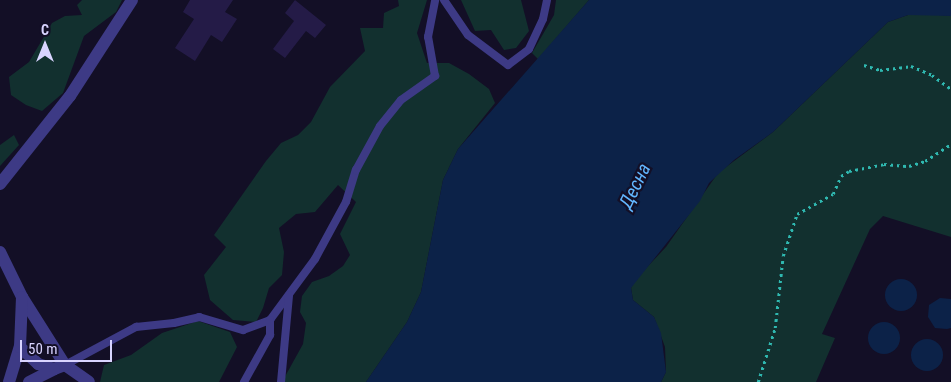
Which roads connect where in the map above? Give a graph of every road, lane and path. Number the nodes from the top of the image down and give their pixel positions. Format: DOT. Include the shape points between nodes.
graph roads {
  1 [pos="132,0"];
  2 [pos="435,0"];
  3 [pos="444,0"];
  4 [pos="547,0"];
  5 [pos="864,65"];
  6 [pos="951,89"];
  7 [pos="951,144"];
  8 [pos="0,184"];
  9 [pos="0,252"];
  10 [pos="289,295"];
  11 [pos="22,297"];
  12 [pos="270,320"];
  13 [pos="20,347"];
  14 [pos="60,367"];
  15 [pos="9,382"];
  16 [pos="29,382"];
  17 [pos="89,382"];
  18 [pos="244,382"];
  19 [pos="281,382"];
  20 [pos="758,382"];
  1 -- 8 [label="street" via="70,96"];
  2 -- 10 [label="lane" via="428,37 435,76 401,100 380,126 356,170 346,202 314,259"];
  3 -- 4 [label="lane" via="468,35 508,65 529,49 544,19"];
  5 -- 6 [label="path" via="880,70 911,66"];
  7 -- 20 [label="path" via="925,161 910,166 884,164 849,171 841,176 833,194 797,214 783,256 775,328"];
  9 -- 11 [label="street"];
  10 -- 12 [label="lane"];
  10 -- 19 [label="lane"];
  11 -- 13 [label="street"];
  11 -- 14 [label="street"];
  12 -- 14 [label="lane" via="243,330 199,317 174,324 136,327"];
  12 -- 18 [label="lane" via="270,335"];
  13 -- 14 [label="street" via="38,364"];
  13 -- 15 [label="street"];
  14 -- 16 [label="street"];
  14 -- 17 [label="street"];
}
